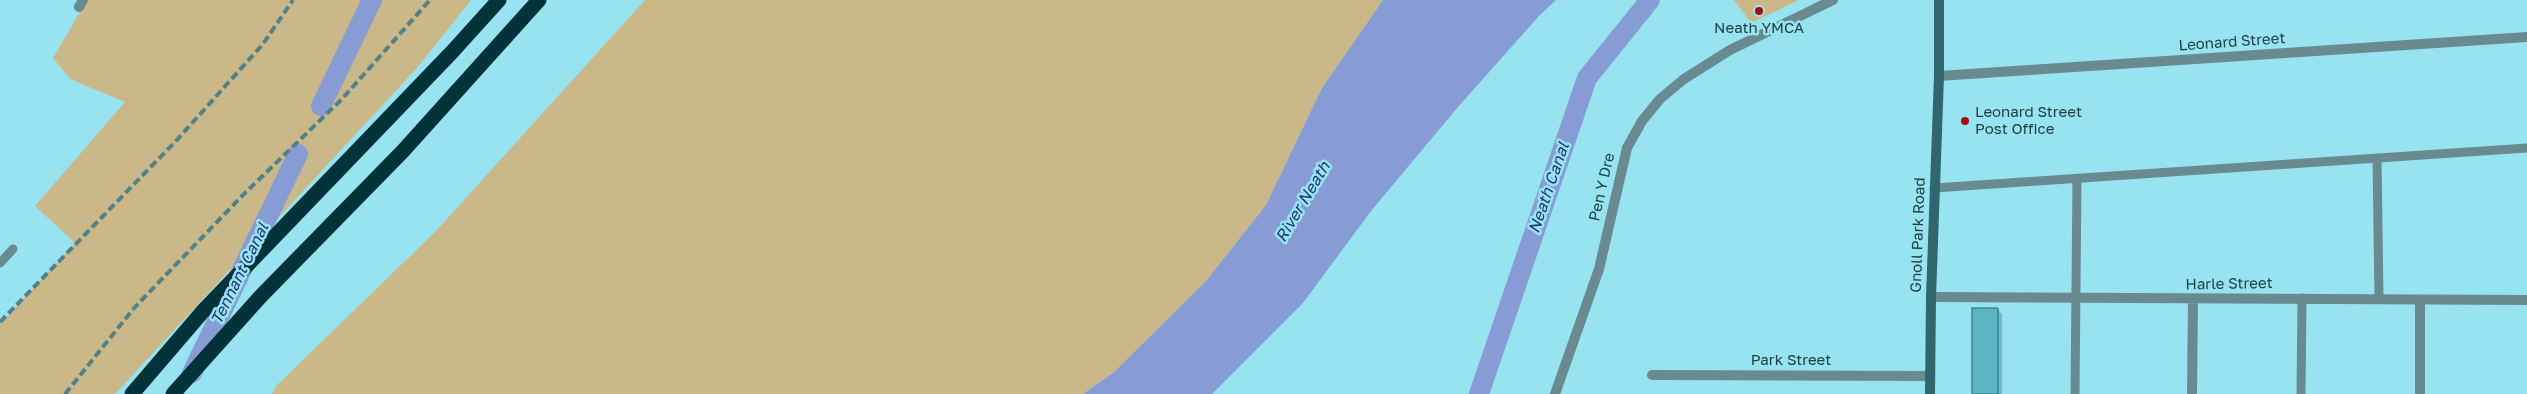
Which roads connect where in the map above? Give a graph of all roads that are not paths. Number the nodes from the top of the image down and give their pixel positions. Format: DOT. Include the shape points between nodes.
graph roads {
  1 [pos="499,0"];
  2 [pos="539,0"];
  3 [pos="1833,0"];
  4 [pos="1939,0"];
  5 [pos="2527,37"];
  6 [pos="1939,76"];
  7 [pos="2527,148"];
  8 [pos="2377,158"];
  9 [pos="2077,179"];
  10 [pos="1934,188"];
  11 [pos="13,250"];
  12 [pos="0,263"];
  13 [pos="1931,297"];
  14 [pos="2075,298"];
  15 [pos="2302,298"];
  16 [pos="2193,299"];
  17 [pos="2380,299"];
  18 [pos="2420,300"];
  19 [pos="2527,300"];
  20 [pos="1652,374"];
  21 [pos="1930,376"];
  22 [pos="177,389"];
  23 [pos="132,394"];
  24 [pos="1555,394"];
  25 [pos="1930,394"];
  26 [pos="2075,394"];
  27 [pos="2192,394"];
  28 [pos="2301,394"];
  29 [pos="2420,394"];
  1 -- 23 [label="highway" via="204,310"];
  2 -- 22 [label="highway" via="403,151"];
  3 -- 24 [label="street, Pen Y Dre" via="1730,50 1684,79 1660,98 1642,121 1627,148 1599,269"];
  4 -- 6 [label="main road, Gnoll Park Road"];
  5 -- 6 [label="street, Leonard Street"];
  6 -- 10 [label="main road, Gnoll Park Road"];
  7 -- 8 [label="lane"];
  8 -- 9 [label="lane"];
  8 -- 17 [label="lane"];
  9 -- 10 [label="lane"];
  9 -- 14 [label="lane"];
  10 -- 13 [label="main road, Gnoll Park Road"];
  11 -- 12 [label="lane"];
  13 -- 14 [label="street, Harle Street"];
  13 -- 21 [label="main road, Gnoll Park Road"];
  14 -- 16 [label="street, Harle Street"];
  14 -- 26 [label="lane"];
  15 -- 16 [label="street, Harle Street"];
  15 -- 17 [label="street, Harle Street"];
  15 -- 28 [label="lane"];
  16 -- 27 [label="street"];
  17 -- 18 [label="street, Harle Street"];
  18 -- 19 [label="street, Harle Street"];
  18 -- 29 [label="street"];
  20 -- 21 [label="street, Park Street"];
  21 -- 25 [label="main road, Gnoll Park Road"];
}
